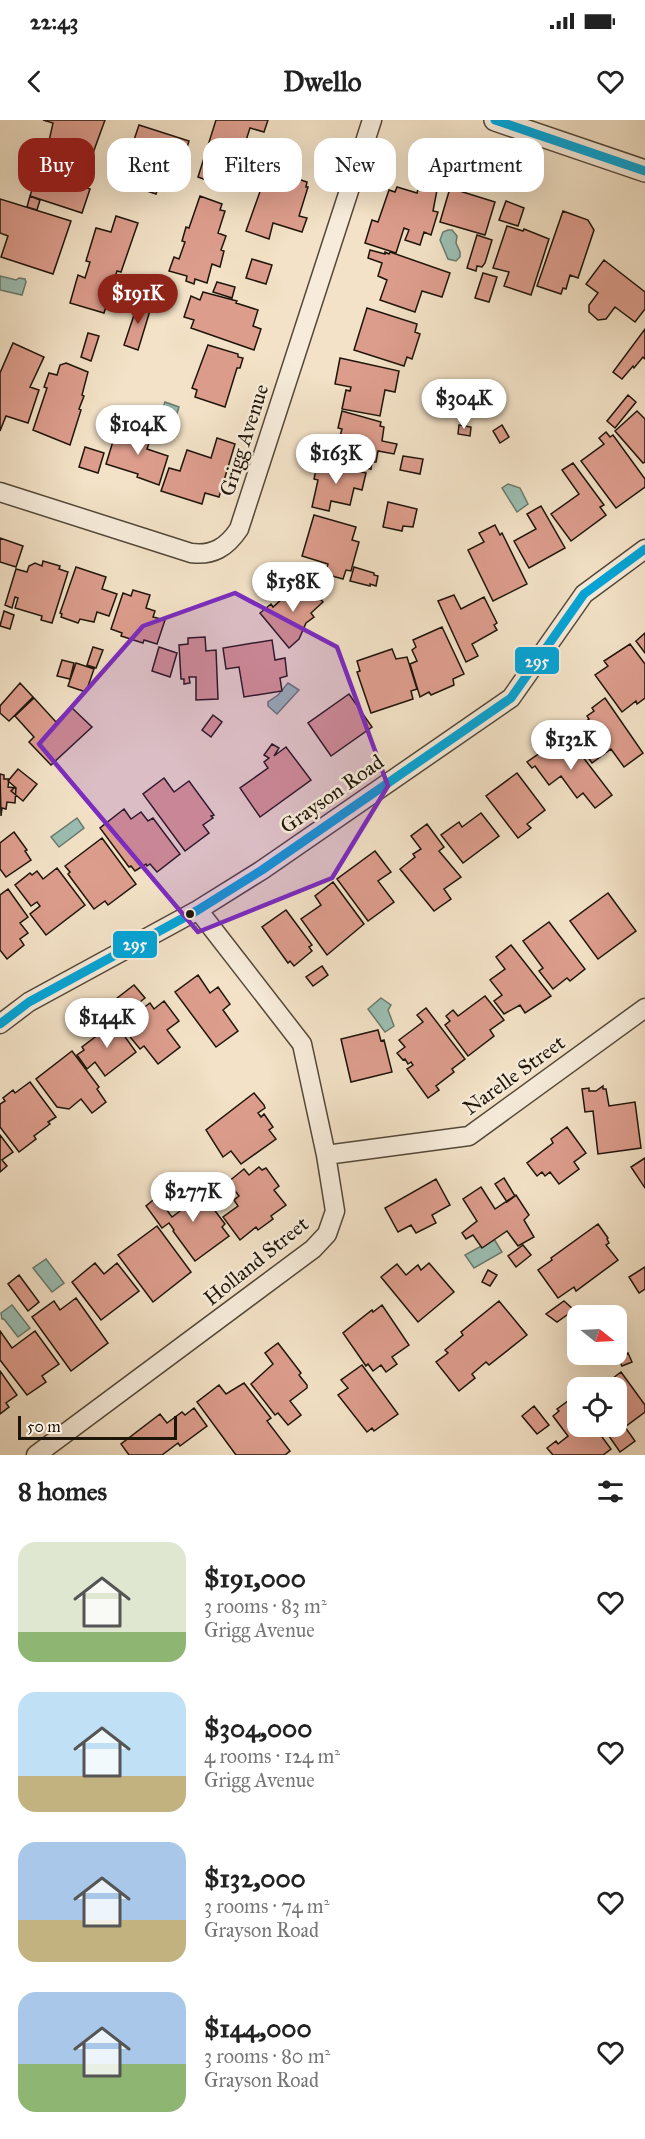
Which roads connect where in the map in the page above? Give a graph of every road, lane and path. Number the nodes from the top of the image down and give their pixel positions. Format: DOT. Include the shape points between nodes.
graph roads {
  1 [pos="372,120"];
  2 [pos="495,120"];
  3 [pos="645,171"];
  4 [pos="0,492"];
  5 [pos="645,549"];
  6 [pos="198,910"];
  7 [pos="643,1014"];
  8 [pos="0,1024"];
  9 [pos="326,1155"];
  10 [pos="45,1453"];
  1 -- 4 [label="street, Grigg Avenue" via="239,529 231,542 215,551 191,553"];
  2 -- 3 [label="street"];
  5 -- 6 [label="street, Grayson Road" via="584,594 511,698"];
  6 -- 8 [label="street, Grayson Road" via="29,1002"];
  6 -- 9 [label="street, Holland Street" via="302,1044"];
  7 -- 9 [label="street, Narelle Street" via="469,1136"];
  9 -- 10 [label="street, Holland Street" via="335,1211 327,1234 313,1249"];
}
